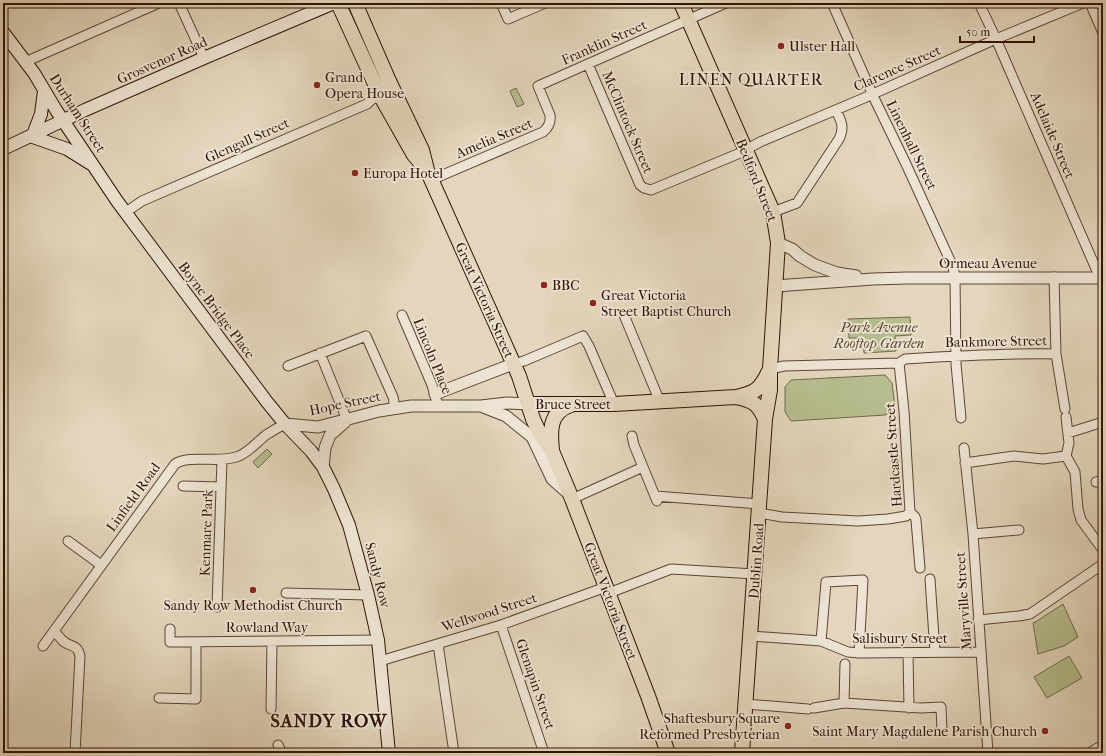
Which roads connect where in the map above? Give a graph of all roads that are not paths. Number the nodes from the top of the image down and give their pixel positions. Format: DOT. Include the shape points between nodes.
graph roads {
  1 [pos="159,3"];
  2 [pos="179,3"];
  3 [pos="334,3"];
  4 [pos="338,3"];
  5 [pos="355,3"];
  6 [pos="501,3"];
  7 [pos="545,3"];
  8 [pos="681,3"];
  9 [pos="726,3"];
  10 [pos="832,3"];
  11 [pos="979,3"];
  12 [pos="1083,3"];
  13 [pos="1090,3"];
  14 [pos="688,19"];
  15 [pos="3,32"];
  16 [pos="1103,33"];
  17 [pos="996,39"];
  18 [pos="204,58"];
  19 [pos="25,62"];
  20 [pos="588,64"];
  21 [pos="538,86"];
  22 [pos="44,91"];
  23 [pos="872,94"];
  24 [pos="380,95"];
  25 [pos="836,110"];
  26 [pos="63,121"];
  27 [pos="31,136"];
  28 [pos="3,149"];
  29 [pos="746,149"];
  30 [pos="94,166"];
  31 [pos="429,175"];
  32 [pos="644,188"];
  33 [pos="126,212"];
  34 [pos="773,212"];
  35 [pos="778,242"];
  36 [pos="1054,277"];
  37 [pos="955,278"];
  38 [pos="1102,278"];
  39 [pos="873,279"];
  40 [pos="775,286"];
  41 [pos="624,315"];
  42 [pos="402,316"];
  43 [pos="320,353"];
  44 [pos="1056,354"];
  45 [pos="956,356"];
  46 [pos="899,362"];
  47 [pos="514,364"];
  48 [pos="288,366"];
  49 [pos="770,369"];
  50 [pos="435,394"];
  51 [pos="736,397"];
  52 [pos="660,402"];
  53 [pos="529,404"];
  54 [pos="614,404"];
  55 [pos="572,405"];
  56 [pos="411,406"];
  57 [pos="438,406"];
  58 [pos="481,406"];
  59 [pos="395,408"];
  60 [pos="961,418"];
  61 [pos="346,420"];
  62 [pos="766,420"];
  63 [pos="1103,422"];
  64 [pos="285,424"];
  65 [pos="1068,433"];
  66 [pos="632,436"];
  67 [pos="964,448"];
  68 [pos="552,451"];
  69 [pos="1066,456"];
  70 [pos="222,460"];
  71 [pos="965,463"];
  72 [pos="323,467"];
  73 [pos="643,467"];
  74 [pos="183,486"];
  75 [pos="221,487"];
  76 [pos="571,497"];
  77 [pos="759,508"];
  78 [pos="910,512"];
  79 [pos="1019,530"];
  80 [pos="973,534"];
  81 [pos="68,541"];
  82 [pos="1103,550"];
  83 [pos="1103,564"];
  84 [pos="101,565"];
  85 [pos="920,568"];
  86 [pos="755,574"];
  87 [pos="930,579"];
  88 [pos="608,590"];
  89 [pos="286,594"];
  90 [pos="368,595"];
  91 [pos="217,607"];
  92 [pos="978,620"];
  93 [pos="501,625"];
  94 [pos="170,629"];
  95 [pos="54,631"];
  96 [pos="750,636"];
  97 [pos="378,640"];
  98 [pos="272,641"];
  99 [pos="821,641"];
  100 [pos="196,642"];
  101 [pos="438,644"];
  102 [pos="42,646"];
  103 [pos="908,652"];
  104 [pos="935,652"];
  105 [pos="981,652"];
  106 [pos="859,653"];
  107 [pos="380,661"];
  108 [pos="845,664"];
  109 [pos="159,698"];
  110 [pos="844,703"];
  111 [pos="745,704"];
  112 [pos="909,708"];
  113 [pos="271,709"];
  114 [pos="942,731"];
  115 [pos="1103,746"];
  116 [pos="75,753"];
  117 [pos="389,753"];
  118 [pos="454,753"];
  119 [pos="544,753"];
  120 [pos="668,753"];
  121 [pos="742,753"];
  122 [pos="988,753"];
  123 [pos="1091,753"];
  1 -- 19 [label="street"];
  2 -- 18 [label="street"];
  3 -- 18 [label="main road, Grosvenor Road"];
  4 -- 24 [label="main road, Great Victoria Street"];
  5 -- 31 [label="main road, Great Victoria Street" via="422,150"];
  6 -- 7 [label="street" via="508,19"];
  8 -- 14 [label="main road, Bedford Street"];
  9 -- 14 [label="street, Franklin Street"];
  10 -- 23 [label="street, Linenhall Street"];
  11 -- 17 [label="street, Adelaide Street"];
  12 -- 17 [label="street, Clarence Street"];
  13 -- 16 [label="street"];
  14 -- 20 [label="street, Franklin Street"];
  14 -- 29 [label="main road, Bedford Street"];
  15 -- 19 [label="main road, Durham Street"];
  17 -- 23 [label="street, Clarence Street"];
  17 -- 38 [label="street, Adelaide Street"];
  18 -- 26 [label="main road, Grosvenor Road"];
  19 -- 22 [label="main road, Durham Street"];
  20 -- 21 [label="street, Franklin Street"];
  20 -- 32 [label="street, McClintock Street" via="640,185"];
  21 -- 31 [label="street, Amelia Street" via="550,115 544,132"];
  22 -- 26 [label="main road, Durham Street"];
  22 -- 27 [label="main road" via="41,114"];
  23 -- 25 [label="street, Clarence Street"];
  23 -- 37 [label="street, Linenhall Street" via="953,267"];
  24 -- 31 [label="main road, Great Victoria Street" via="414,155"];
  24 -- 33 [label="street, Glengall Street" via="367,104 142,201"];
  25 -- 29 [label="street, Clarence Street"];
  25 -- 34 [label="street" via="842,126 839,139 797,204"];
  26 -- 27 [label="main road, Grosvenor Road"];
  26 -- 30 [label="main road, Durham Street"];
  27 -- 28 [label="main road, Grosvenor Road"];
  27 -- 30 [label="main road" via="67,149"];
  29 -- 32 [label="street, Clarence Street" via="651,190"];
  29 -- 34 [label="main road, Bedford Street"];
  30 -- 33 [label="main road, Durham Street"];
  31 -- 47 [label="main road, Great Victoria Street"];
  33 -- 64 [label="main road, Boyne Bridge Place"];
  34 -- 35 [label="main road, Bedford Street"];
  35 -- 39 [label="street, Ormeau Avenue" via="815,265 837,273"];
  35 -- 40 [label="main road, Bedford Street"];
  36 -- 37 [label="street, Ormeau Avenue"];
  36 -- 38 [label="street, Ormeau Avenue"];
  36 -- 44 [label="street"];
  37 -- 39 [label="street, Ormeau Avenue"];
  37 -- 45 [label="street"];
  39 -- 40 [label="street, Ormeau Avenue"];
  40 -- 49 [label="main road, Bedford Street"];
  41 -- 52 [label="street"];
  42 -- 50 [label="street, Lincoln Place"];
  43 -- 48 [label="street"];
  43 -- 59 [label="street" via="366,336 393,397"];
  43 -- 61 [label="street"];
  44 -- 45 [label="street, Bankmore Street"];
  44 -- 65 [label="street"];
  45 -- 46 [label="street, Bankmore Street" via="905,359"];
  45 -- 60 [label="street"];
  46 -- 49 [label="street, Bankmore Street" via="784,366"];
  46 -- 78 [label="street, Hardcastle Street"];
  47 -- 50 [label="street"];
  47 -- 53 [label="main road, Great Victoria Street"];
  47 -- 54 [label="street" via="584,336"];
  49 -- 51 [label="main road, Bruce Street" via="757,390"];
  49 -- 62 [label="main road, Dublin Road" via="770,396"];
  50 -- 57 [label="street, Lincoln Place"];
  51 -- 52 [label="main road, Bruce Street"];
  51 -- 62 [label="main road, Bruce Street" via="755,404"];
  52 -- 54 [label="main road, Bruce Street"];
  53 -- 55 [label="main road, Bruce Street"];
  53 -- 58 [label="street, Bruce Street"];
  53 -- 68 [label="main road, Great Victoria Street" via="539,432"];
  54 -- 55 [label="main road, Bruce Street"];
  55 -- 68 [label="main road, Great Victoria Street" via="559,411 553,421 550,436"];
  56 -- 57 [label="street, Bruce Street"];
  56 -- 59 [label="street, Hope Street"];
  57 -- 58 [label="street, Bruce Street"];
  58 -- 76 [label="street" via="506,416 532,436 552,479"];
  59 -- 61 [label="street, Hope Street"];
  61 -- 64 [label="street, Hope Street" via="318,427"];
  61 -- 72 [label="street" via="330,435 325,448"];
  62 -- 77 [label="main road, Dublin Road"];
  63 -- 65 [label="street"];
  64 -- 70 [label="street, Linfield Road" via="266,435 240,456"];
  64 -- 72 [label="main road, Sandy Row"];
  65 -- 69 [label="street"];
  66 -- 73 [label="street"];
  67 -- 71 [label="street, Maryville Street"];
  68 -- 76 [label="main road, Great Victoria Street"];
  69 -- 71 [label="street" via="1043,459 1014,456"];
  69 -- 82 [label="street" via="1075,472 1081,520"];
  70 -- 75 [label="street, Kenmare Park"];
  70 -- 84 [label="street, Linfield Road" via="186,460 175,464"];
  71 -- 80 [label="street, Maryville Street"];
  72 -- 90 [label="main road, Sandy Row" via="349,524"];
  73 -- 76 [label="street"];
  73 -- 77 [label="street" via="656,499"];
  74 -- 75 [label="street"];
  75 -- 91 [label="street, Kenmare Park"];
  76 -- 88 [label="main road, Great Victoria Street"];
  77 -- 78 [label="street" via="782,517 858,521 906,516"];
  77 -- 86 [label="main road, Dublin Road"];
  78 -- 85 [label="street, Hardcastle Street" via="916,520"];
  79 -- 80 [label="street"];
  80 -- 92 [label="street, Maryville Street"];
  81 -- 84 [label="street"];
  83 -- 92 [label="street" via="1030,614"];
  84 -- 95 [label="street, Linfield Road"];
  86 -- 88 [label="street, Wellwood Street" via="671,569"];
  86 -- 96 [label="main road, Dublin Road"];
  87 -- 104 [label="street"];
  88 -- 93 [label="street, Wellwood Street"];
  88 -- 120 [label="main road, Great Victoria Street"];
  89 -- 90 [label="street"];
  90 -- 97 [label="main road, Sandy Row"];
  92 -- 105 [label="street, Maryville Street"];
  93 -- 101 [label="street, Wellwood Street"];
  93 -- 119 [label="street, Glenapin Street"];
  94 -- 100 [label="street, Rowland Way" via="170,642"];
  95 -- 102 [label="street, Linfield Road"];
  95 -- 116 [label="street" via="65,643 76,647 80,656"];
  96 -- 99 [label="street, Salisbury Street"];
  96 -- 111 [label="main road, Dublin Road"];
  97 -- 98 [label="street, Rowland Way"];
  97 -- 107 [label="main road, Sandy Row"];
  98 -- 100 [label="street, Rowland Way"];
  98 -- 113 [label="street"];
  99 -- 106 [label="street, Salisbury Street" via="848,652"];
  99 -- 106 [label="street" via="826,582 864,580"];
  100 -- 109 [label="street" via="196,699"];
  101 -- 107 [label="street, Wellwood Street"];
  101 -- 118 [label="street"];
  103 -- 104 [label="street, Salisbury Street"];
  103 -- 106 [label="street, Salisbury Street"];
  103 -- 112 [label="street"];
  104 -- 105 [label="street, Salisbury Street"];
  105 -- 122 [label="street, Maryville Street"];
  107 -- 117 [label="main road, Sandy Row"];
  108 -- 110 [label="street"];
  110 -- 111 [label="street" via="811,709"];
  110 -- 112 [label="street"];
  111 -- 121 [label="main road, Dublin Road"];
  112 -- 114 [label="street" via="941,707"];
  115 -- 123 [label="street"];
}
